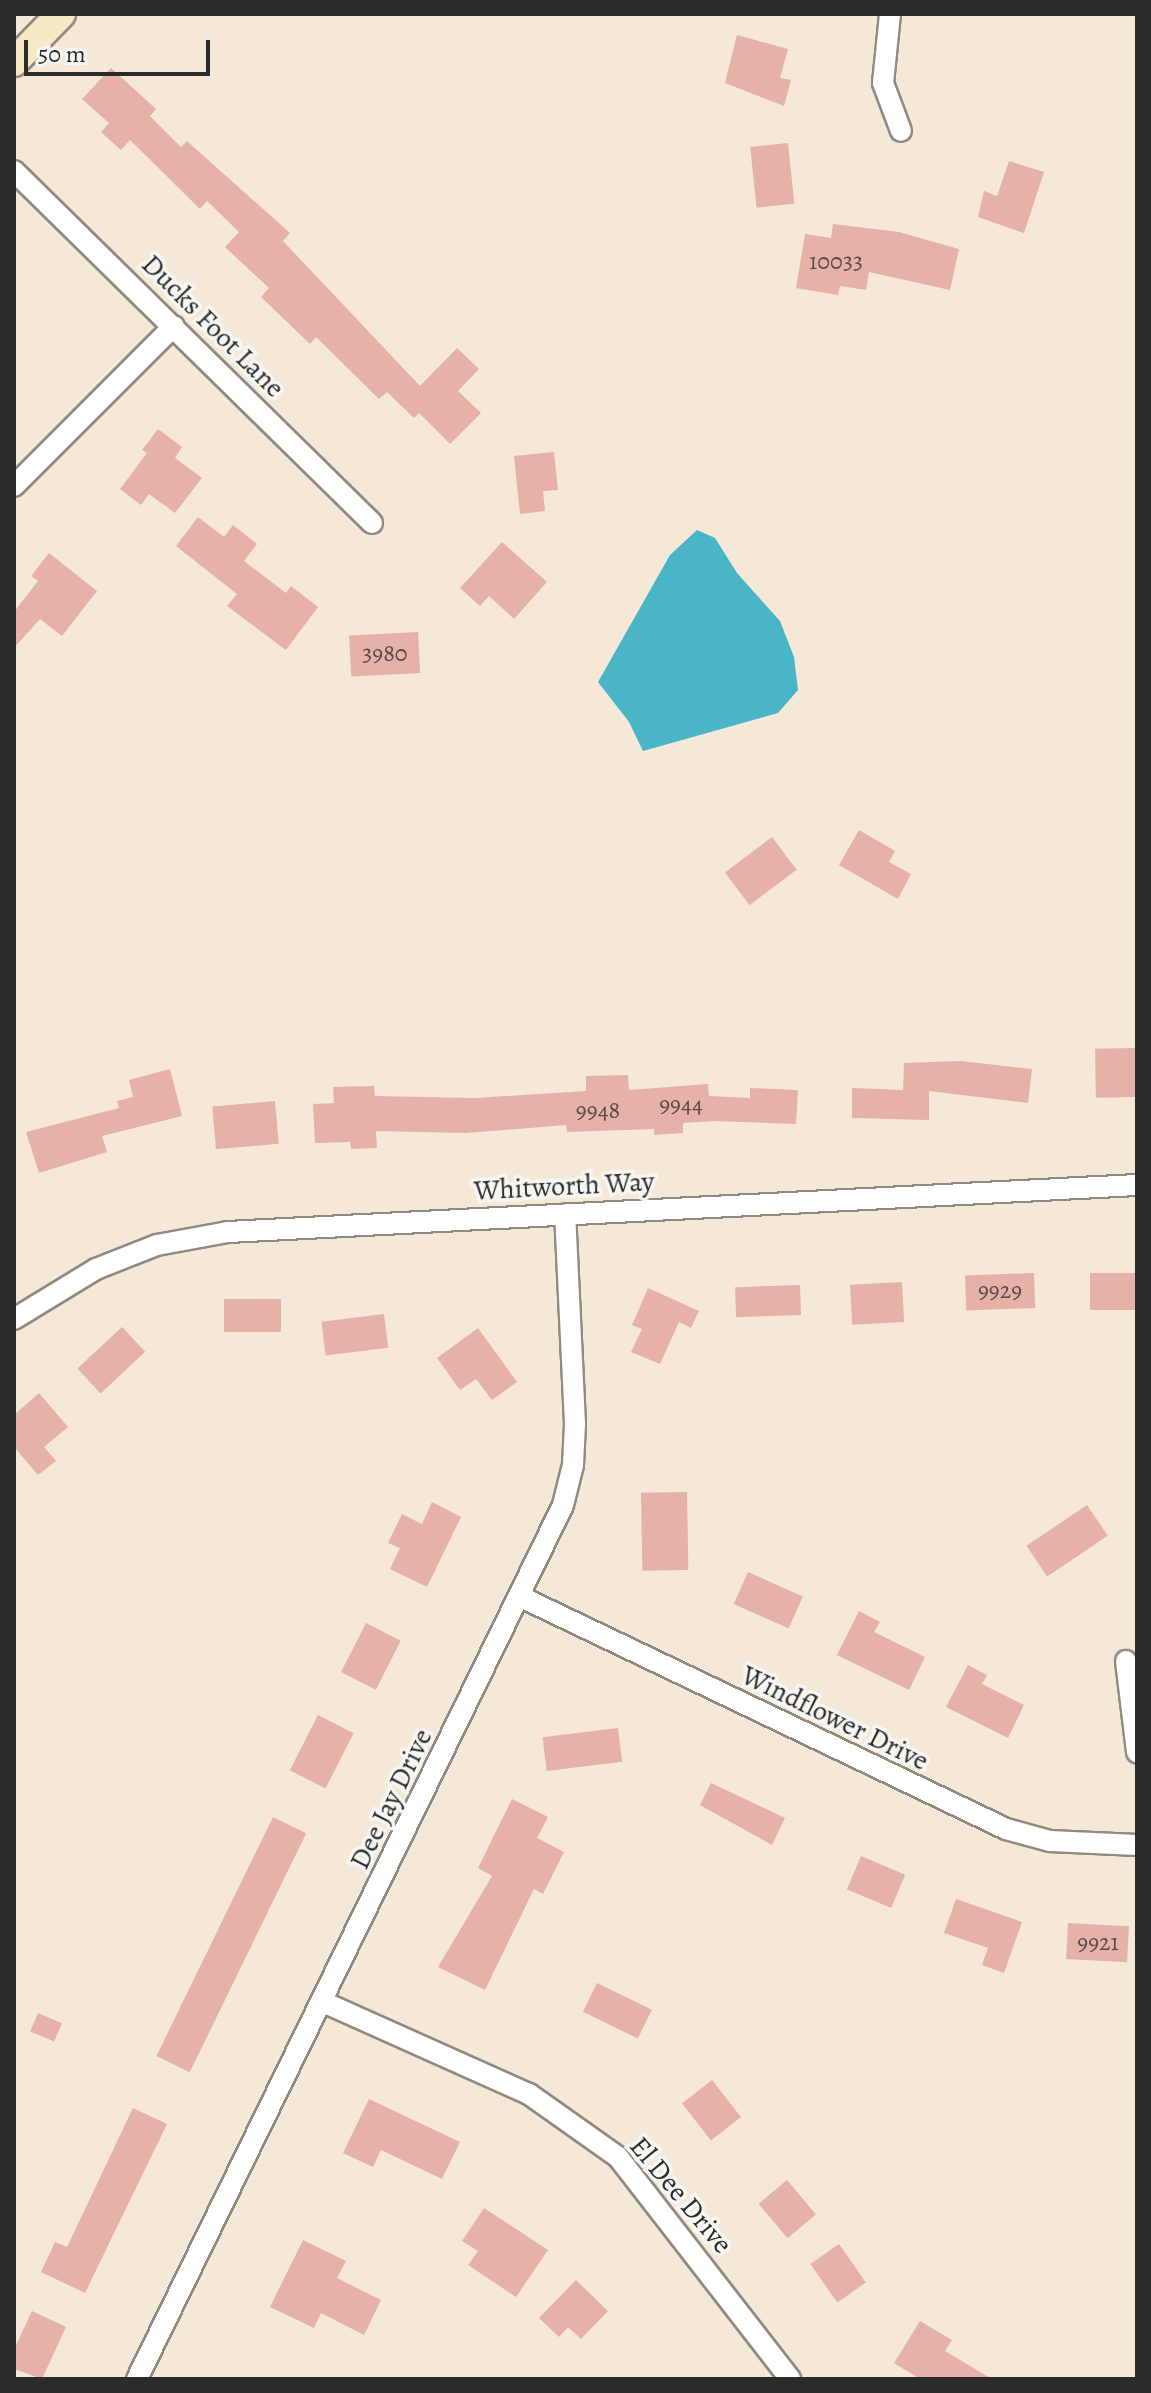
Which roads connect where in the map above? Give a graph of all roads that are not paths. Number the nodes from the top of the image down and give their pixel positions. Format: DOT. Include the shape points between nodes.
graph roads {
  1 [pos="61,14"];
  2 [pos="890,14"];
  3 [pos="14,62"];
  4 [pos="901,131"];
  5 [pos="14,171"];
  6 [pos="174,326"];
  7 [pos="14,486"];
  8 [pos="372,523"];
  9 [pos="1137,1185"];
  10 [pos="565,1214"];
  11 [pos="14,1319"];
  12 [pos="521,1597"];
  13 [pos="1126,1661"];
  14 [pos="1137,1752"];
  15 [pos="1137,1845"];
  16 [pos="323,2002"];
  17 [pos="137,2379"];
  18 [pos="790,2379"];
  1 -- 3 [label="street"];
  2 -- 4 [label="street" via="883,83"];
  5 -- 6 [label="street, Ducks Foot Lane"];
  6 -- 7 [label="street"];
  6 -- 8 [label="street, Ducks Foot Lane"];
  9 -- 10 [label="street, Whitworth Way"];
  10 -- 11 [label="street, Whitworth Way" via="228,1232 157,1245 96,1269"];
  10 -- 12 [label="street, Dee Jay Drive" via="573,1465 563,1505"];
  12 -- 15 [label="street, Windflower Drive" via="993,1823 1050,1841"];
  12 -- 16 [label="street, Dee Jay Drive"];
  13 -- 14 [label="street"];
  16 -- 17 [label="street, Dee Jay Drive"];
  16 -- 18 [label="street, El Dee Drive" via="529,2094 618,2157"];
}
